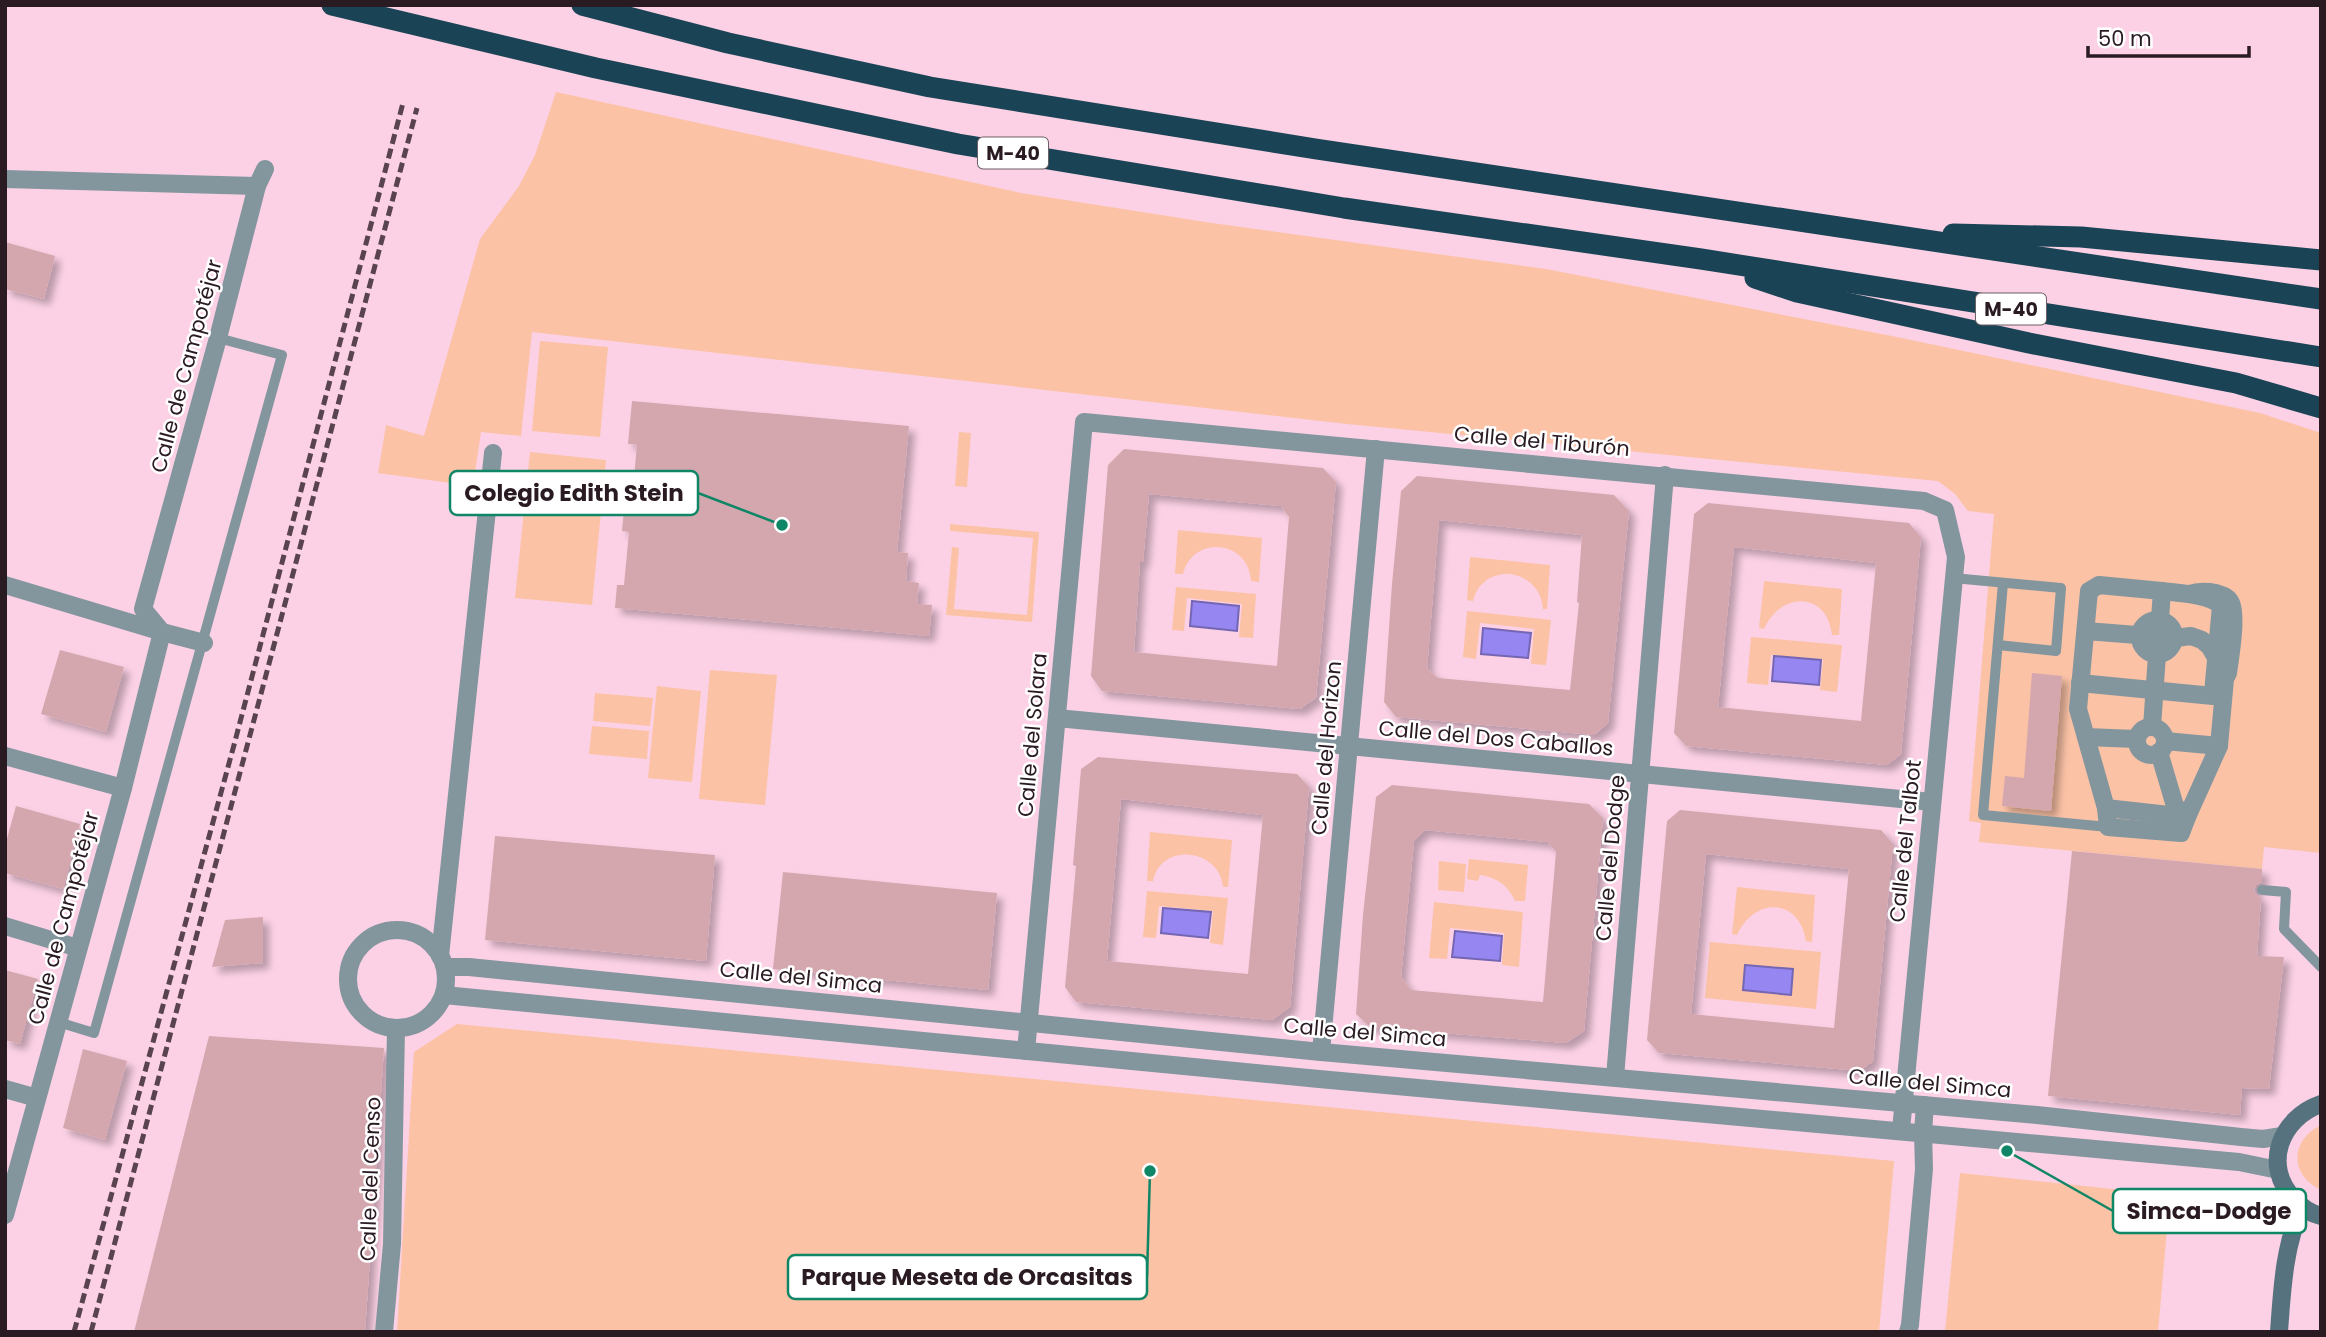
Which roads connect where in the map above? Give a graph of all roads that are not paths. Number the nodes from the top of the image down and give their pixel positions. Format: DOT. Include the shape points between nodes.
graph roads {
  1 [pos="332,5"];
  2 [pos="582,5"];
  3 [pos="265,169"];
  4 [pos="5,179"];
  5 [pos="257,186"];
  6 [pos="1861,231"];
  7 [pos="1701,259"];
  8 [pos="2321,260"];
  9 [pos="2321,299"];
  10 [pos="218,338"];
  11 [pos="2321,357"];
  12 [pos="2321,408"];
  13 [pos="1084,422"];
  14 [pos="1376,449"];
  15 [pos="493,453"];
  16 [pos="1665,475"];
  17 [pos="1955,557"];
  18 [pos="1953,578"];
  19 [pos="2003,583"];
  20 [pos="5,586"];
  21 [pos="2162,591"];
  22 [pos="2189,594"];
  23 [pos="2160,620"];
  24 [pos="2086,631"];
  25 [pos="162,632"];
  26 [pos="2140,636"];
  27 [pos="2180,638"];
  28 [pos="204,642"];
  29 [pos="1998,645"];
  30 [pos="2157,655"];
  31 [pos="2217,657"];
  32 [pos="2225,679"];
  33 [pos="2080,683"];
  34 [pos="2154,690"];
  35 [pos="2182,692"];
  36 [pos="2213,696"];
  37 [pos="1057,718"];
  38 [pos="2152,727"];
  39 [pos="2085,737"];
  40 [pos="2136,739"];
  41 [pos="2196,745"];
  42 [pos="2162,746"];
  43 [pos="2218,746"];
  44 [pos="1350,748"];
  45 [pos="5,756"];
  46 [pos="1640,774"];
  47 [pos="122,788"];
  48 [pos="1932,802"];
  49 [pos="2106,808"];
  50 [pos="2187,817"];
  51 [pos="2108,827"];
  52 [pos="2262,890"];
  53 [pos="5,926"];
  54 [pos="78,948"];
  55 [pos="442,961"];
  56 [pos="2321,967"];
  57 [pos="444,995"];
  58 [pos="58,1023"];
  59 [pos="1028,1023"];
  60 [pos="396,1028"];
  61 [pos="1026,1051"];
  62 [pos="1321,1052"];
  63 [pos="1615,1077"];
  64 [pos="5,1089"];
  65 [pos="37,1098"];
  66 [pos="1903,1102"];
  67 [pos="2321,1104"];
  68 [pos="1925,1105"];
  69 [pos="1901,1130"];
  70 [pos="1923,1132"];
  71 [pos="2282,1136"];
  72 [pos="2278,1170"];
  73 [pos="2302,1207"];
  74 [pos="5,1215"];
  75 [pos="2321,1216"];
  76 [pos="384,1332"];
  77 [pos="1908,1332"];
  78 [pos="2279,1332"];
  1 -- 7 [label="highway, M-40" via="596,68 958,144 1344,208"];
  2 -- 6 [label="highway" via="728,43 930,87"];
  3 -- 5 [label="street, Calle de Campotéjar"];
  4 -- 5 [label="street"];
  5 -- 10 [label="street, Calle de Campotéjar"];
  6 -- 8 [label="highway" via="2081,237"];
  6 -- 9 [label="highway"];
  7 -- 11 [label="highway, M-40"];
  7 -- 12 [label="highway" via="1797,292 2236,383"];
  10 -- 25 [label="street, Calle de Campotéjar" via="144,609"];
  10 -- 28 [label="lane" via="282,355"];
  13 -- 14 [label="street, Calle del Tiburón"];
  13 -- 37 [label="street, Calle del Solara"];
  14 -- 16 [label="street, Calle del Tiburón"];
  14 -- 44 [label="street, Calle del Horizon"];
  15 -- 55 [label="street"];
  16 -- 17 [label="street, Calle del Tiburón" via="1924,501 1945,510"];
  16 -- 46 [label="street, Calle del Dodge"];
  17 -- 18 [label="street, Calle del Talbot"];
  18 -- 19 [label="lane"];
  18 -- 48 [label="street, Calle del Talbot"];
  19 -- 29 [label="lane"];
  19 -- 29 [label="lane" via="2061,588 2057,638 2056,650"];
  20 -- 25 [label="street"];
  21 -- 22 [label="street"];
  21 -- 23 [label="street"];
  21 -- 24 [label="street" via="2092,587"];
  22 -- 31 [label="street" via="2221,606"];
  22 -- 32 [label="street" via="2211,592 2232,603"];
  23 -- 26 [label="street" via="2146,623"];
  23 -- 27 [label="street"];
  24 -- 26 [label="street"];
  24 -- 33 [label="street"];
  25 -- 28 [label="street"];
  25 -- 47 [label="street, Calle de Campotéjar"];
  26 -- 27 [label="street"];
  26 -- 30 [label="street" via="2147,651"];
  27 -- 30 [label="street" via="2167,652"];
  27 -- 31 [label="street" via="2202,640"];
  27 -- 35 [label="street" via="2200,646 2210,665 2198,687"];
  28 -- 58 [label="lane" via="94,1033"];
  29 -- 51 [label="lane" via="1983,815"];
  30 -- 34 [label="street"];
  31 -- 32 [label="street"];
  31 -- 36 [label="street"];
  32 -- 43 [label="street"];
  33 -- 34 [label="street"];
  33 -- 39 [label="street" via="2078,709"];
  34 -- 35 [label="street"];
  34 -- 38 [label="street"];
  35 -- 36 [label="street"];
  36 -- 41 [label="street" via="2210,737"];
  37 -- 44 [label="street, Calle del Dos Caballos"];
  37 -- 59 [label="street, Calle del Solara"];
  38 -- 40 [label="street"];
  38 -- 42 [label="street" via="2162,732"];
  39 -- 40 [label="street"];
  39 -- 49 [label="street"];
  40 -- 42 [label="street" via="2138,749 2146,755"];
  41 -- 42 [label="street"];
  41 -- 43 [label="street"];
  42 -- 50 [label="street" via="2175,806"];
  43 -- 50 [label="street"];
  44 -- 46 [label="street, Calle del Dos Caballos"];
  44 -- 62 [label="street, Calle del Horizon"];
  45 -- 47 [label="street"];
  46 -- 48 [label="street, Calle del Dos Caballos"];
  46 -- 63 [label="street, Calle del Dodge"];
  47 -- 54 [label="street, Calle de Campotéjar"];
  48 -- 66 [label="street, Calle del Talbot"];
  49 -- 50 [label="street"];
  49 -- 51 [label="street"];
  50 -- 51 [label="street" via="2181,834"];
  52 -- 56 [label="lane" via="2286,892 2284,929"];
  53 -- 54 [label="street"];
  54 -- 58 [label="street, Calle de Campotéjar"];
  55 -- 57 [label="street"];
  55 -- 59 [label="street, Calle del Simca"];
  55 -- 60 [label="street" via="432,944 407,931 373,936 358,950 349,968 348,985 354,1001 379,1025"];
  57 -- 60 [label="street" via="433,1013 416,1024"];
  57 -- 61 [label="street"];
  58 -- 65 [label="street, Calle de Campotéjar"];
  59 -- 61 [label="street, Calle del Solara"];
  59 -- 62 [label="street, Calle del Simca"];
  60 -- 76 [label="street, Calle del Censo" via="391,1244"];
  61 -- 69 [label="street"];
  62 -- 63 [label="street, Calle del Simca"];
  63 -- 66 [label="street, Calle del Simca"];
  64 -- 65 [label="street"];
  65 -- 74 [label="street, Calle de Campotéjar"];
  66 -- 68 [label="street, Calle del Simca"];
  66 -- 69 [label="street, Calle del Talbot"];
  67 -- 71 [label="main road" via="2303,1112"];
  68 -- 70 [label="street"];
  68 -- 71 [label="street, Calle del Simca" via="2263,1139"];
  69 -- 70 [label="street"];
  70 -- 72 [label="street" via="2239,1162"];
  70 -- 77 [label="street" via="1924,1168"];
  71 -- 72 [label="main road"];
  72 -- 73 [label="main road" via="2286,1191"];
  73 -- 75 [label="main road"];
  73 -- 78 [label="main road" via="2289,1248"];
}
